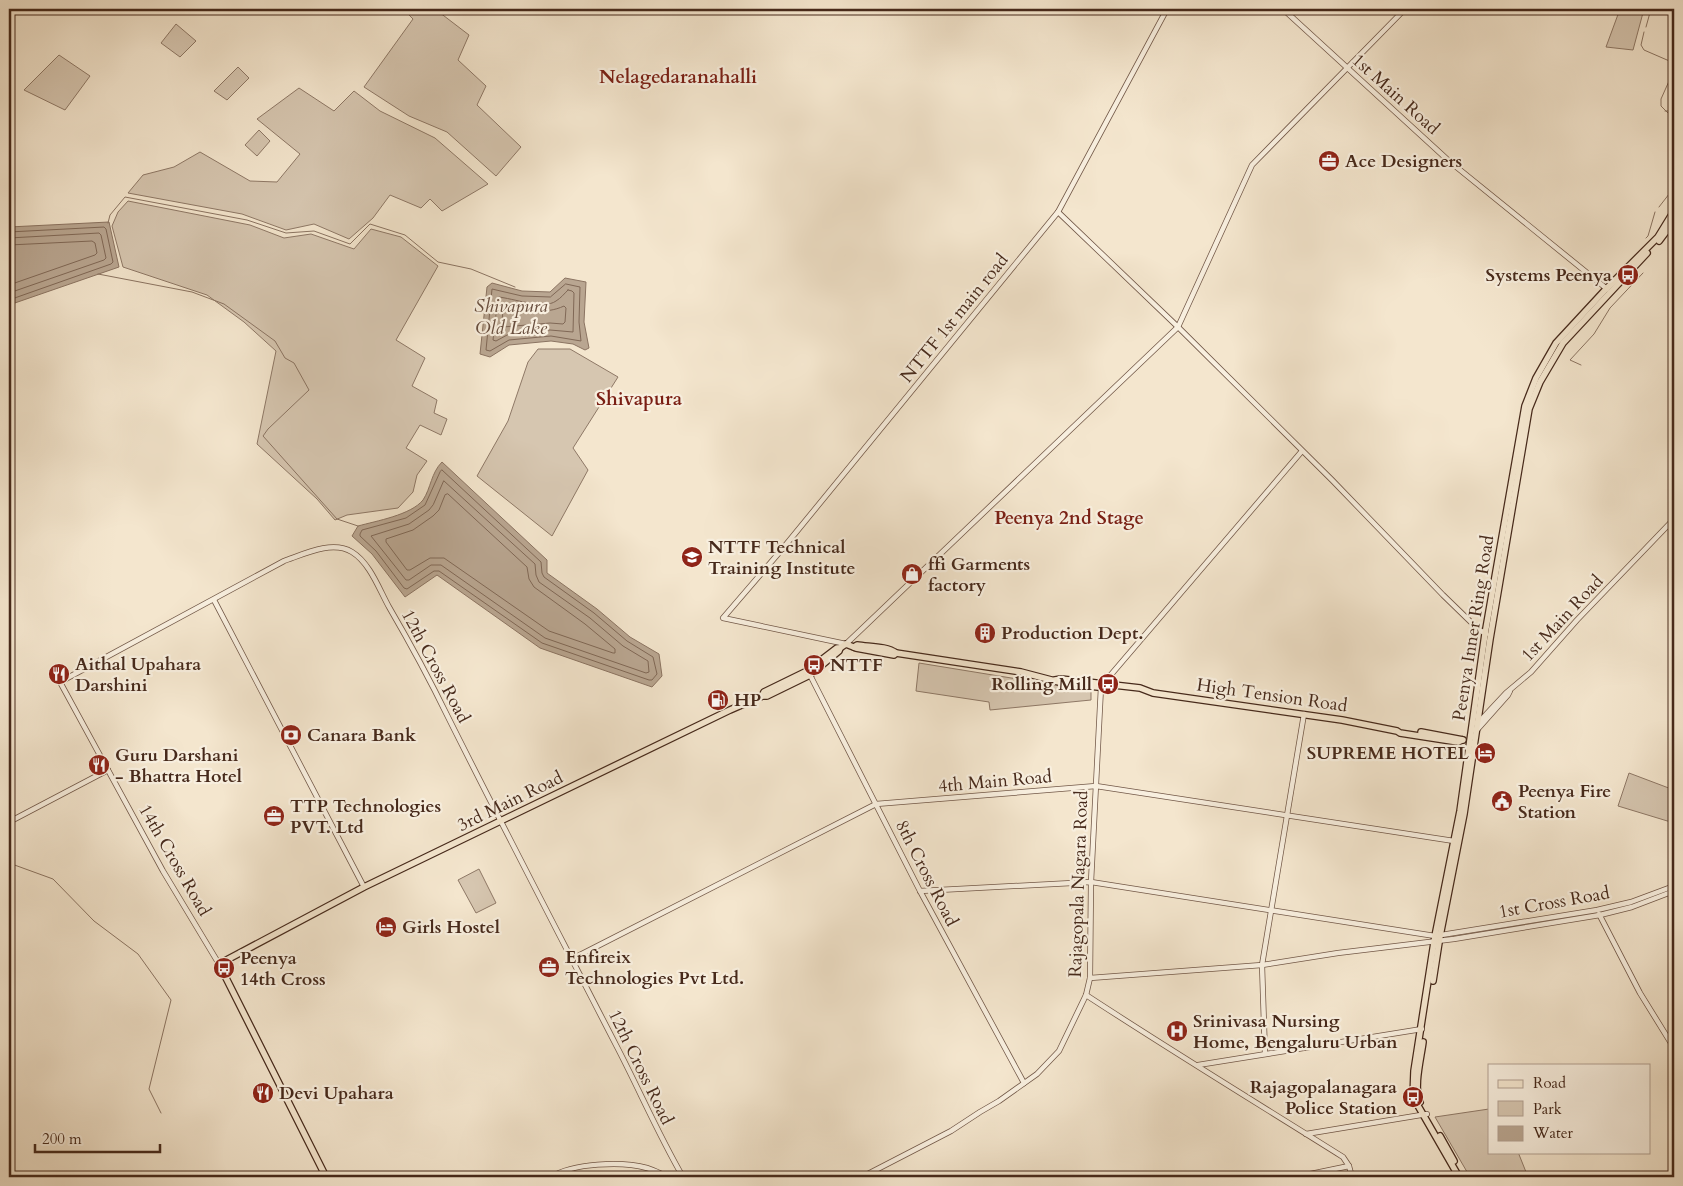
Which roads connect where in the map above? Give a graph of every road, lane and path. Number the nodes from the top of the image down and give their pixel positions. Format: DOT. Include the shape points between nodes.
graph roads {
  1 [pos="1167,9"];
  2 [pos="1283,9"];
  3 [pos="1405,9"];
  4 [pos="1347,69"];
  5 [pos="1674,211"];
  6 [pos="1058,212"];
  7 [pos="1674,221"];
  8 [pos="1608,290"];
  9 [pos="1178,327"];
  10 [pos="1302,451"];
  11 [pos="1674,519"];
  12 [pos="214,600"];
  13 [pos="1488,635"];
  14 [pos="843,646"];
  15 [pos="810,675"];
  16 [pos="1102,685"];
  17 [pos="1510,691"];
  18 [pos="762,696"];
  19 [pos="1304,714"];
  20 [pos="1475,723"];
  21 [pos="1474,731"];
  22 [pos="1473,741"];
  23 [pos="108,770"];
  24 [pos="1096,786"];
  25 [pos="876,804"];
  26 [pos="1288,816"];
  27 [pos="9,822"];
  28 [pos="501,822"];
  29 [pos="1454,841"];
  30 [pos="1090,882"];
  31 [pos="1674,886"];
  32 [pos="364,887"];
  33 [pos="920,891"];
  34 [pos="1674,891"];
  35 [pos="1272,910"];
  36 [pos="1598,913"];
  37 [pos="1437,938"];
  38 [pos="572,959"];
  39 [pos="219,964"];
  40 [pos="1262,965"];
  41 [pos="1090,978"];
  42 [pos="1086,995"];
  43 [pos="1422,1029"];
  44 [pos="1674,1048"];
  45 [pos="1265,1054"];
  46 [pos="1198,1065"];
  47 [pos="1024,1083"];
  48 [pos="1424,1113"];
  49 [pos="1306,1134"];
  50 [pos="1348,1166"];
  51 [pos="326,1177"];
  52 [pos="551,1177"];
  53 [pos="668,1177"];
  54 [pos="683,1177"];
  55 [pos="722,1177"];
  56 [pos="862,1177"];
  57 [pos="1296,1177"];
  58 [pos="1352,1177"];
  59 [pos="1459,1177"];
  60 [pos="1464,1177"];
  1 -- 6 [label="street, NTTF 1st main road"];
  2 -- 4 [label="street, 1st Main Road"];
  3 -- 4 [label="street"];
  4 -- 8 [label="street, 1st Main Road" via="1450,161"];
  4 -- 9 [label="street" via="1252,165"];
  5 -- 8 [label="main road, Peenya Inner Ring Road" via="1658,237"];
  6 -- 9 [label="street"];
  6 -- 14 [label="street, NTTF 1st main road" via="723,618"];
  7 -- 8 [label="main road, Peenya Inner Ring Road" via="1658,242"];
  8 -- 13 [label="main road, Peenya Inner Ring Road" via="1563,343 1540,382 1529,409"];
  9 -- 10 [label="street"];
  9 -- 14 [label="street"];
  10 -- 13 [label="street" via="1443,595"];
  10 -- 16 [label="street"];
  11 -- 17 [label="street, 1st Main Road"];
  12 -- 23 [label="street, 12th Cross Road" via="60,682"];
  12 -- 28 [label="street, 12th Cross Road" via="284,560 321,549 345,549 353,553 367,568 423,668"];
  12 -- 32 [label="street"];
  13 -- 20 [label="main road, Peenya Inner Ring Road"];
  14 -- 15 [label="main road, 3rd Main Road"];
  14 -- 16 [label="main road, High Tension Road"];
  14 -- 18 [label="main road, 3rd Main Road"];
  15 -- 18 [label="main road, 3rd Main Road"];
  15 -- 25 [label="street, 8th Cross Road"];
  16 -- 19 [label="main road, High Tension Road"];
  16 -- 24 [label="street, Rajagopala Nagara Road"];
  17 -- 20 [label="street, 1st Main Road"];
  17 -- 21 [label="street, 1st Main Road"];
  18 -- 28 [label="main road, 3rd Main Road"];
  19 -- 22 [label="main road, High Tension Road" via="1400,733 1458,742"];
  19 -- 26 [label="street"];
  20 -- 21 [label="main road, Peenya Inner Ring Road"];
  21 -- 22 [label="main road, Peenya Inner Ring Road"];
  22 -- 29 [label="main road, Peenya Inner Ring Road"];
  22 -- 37 [label="main road, Peenya Inner Ring Road" via="1464,814"];
  23 -- 27 [label="street"];
  23 -- 39 [label="street, 14th Cross Road"];
  24 -- 25 [label="street, 4th Main Road"];
  24 -- 26 [label="street, 4th Main Road"];
  24 -- 30 [label="street, Rajagopala Nagara Road"];
  25 -- 33 [label="street, 8th Cross Road"];
  25 -- 38 [label="street, 4th Main Road"];
  26 -- 29 [label="street, 4th Main Road"];
  26 -- 35 [label="street"];
  28 -- 32 [label="main road, 3rd Main Road"];
  28 -- 38 [label="street, 12th Cross Road"];
  29 -- 37 [label="main road, Peenya Inner Ring Road"];
  30 -- 33 [label="street"];
  30 -- 35 [label="street"];
  30 -- 41 [label="street, Rajagopala Nagara Road"];
  31 -- 36 [label="street, 1st Cross Road"];
  32 -- 39 [label="main road, 3rd Main Road"];
  33 -- 47 [label="street, 8th Cross Road"];
  34 -- 36 [label="street" via="1632,907"];
  35 -- 37 [label="street"];
  35 -- 40 [label="street"];
  36 -- 37 [label="street, 1st Cross Road" via="1530,920"];
  36 -- 44 [label="street" via="1640,993"];
  37 -- 40 [label="street, 1st Cross Road"];
  37 -- 43 [label="main road, Peenya Inner Ring Road"];
  37 -- 48 [label="main road, Peenya Inner Ring Road" via="1418,1073 1418,1097"];
  38 -- 54 [label="street, 12th Cross Road"];
  39 -- 51 [label="main road"];
  40 -- 41 [label="street, 1st Cross Road"];
  40 -- 45 [label="street"];
  41 -- 42 [label="street, Rajagopala Nagara Road"];
  42 -- 46 [label="street"];
  42 -- 47 [label="street, Rajagopala Nagara Road" via="1059,1051"];
  43 -- 45 [label="street"];
  43 -- 48 [label="main road, Peenya Inner Ring Road" via="1413,1097"];
  45 -- 46 [label="street"];
  46 -- 49 [label="street"];
  47 -- 56 [label="street, Rajagopala Nagara Road" via="951,1131"];
  48 -- 49 [label="street"];
  48 -- 59 [label="main road, Peenya Inner Ring Road"];
  48 -- 60 [label="main road, Peenya Inner Ring Road"];
  49 -- 50 [label="street" via="1343,1156"];
  50 -- 57 [label="street"];
  50 -- 58 [label="street"];
  52 -- 53 [label="street" via="576,1167 598,1164 637,1166"];
  54 -- 55 [label="street" via="706,1174"];
}
